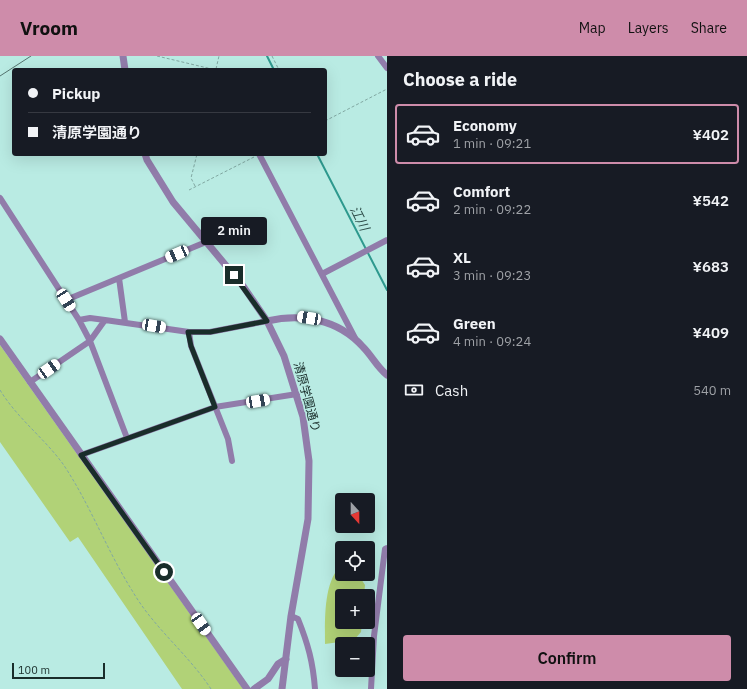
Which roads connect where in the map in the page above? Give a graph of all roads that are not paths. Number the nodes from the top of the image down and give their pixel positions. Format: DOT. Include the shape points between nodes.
graph roads {
  1 [pos="123,56"];
  2 [pos="378,56"];
  3 [pos="125,68"];
  4 [pos="387,68"];
  5 [pos="146,156"];
  6 [pos="260,156"];
  7 [pos="0,198"];
  8 [pos="387,240"];
  9 [pos="206,242"];
  10 [pos="322,274"];
  11 [pos="119,278"];
  12 [pos="66,300"];
  13 [pos="79,320"];
  14 [pos="105,320"];
  15 [pos="267,321"];
  16 [pos="125,322"];
  17 [pos="188,332"];
  18 [pos="355,338"];
  19 [pos="0,339"];
  20 [pos="90,341"];
  21 [pos="387,375"];
  22 [pos="30,382"];
  23 [pos="297,394"];
  24 [pos="215,407"];
  25 [pos="128,438"];
  26 [pos="81,455"];
  27 [pos="232,461"];
  28 [pos="387,548"];
  29 [pos="291,616"];
  30 [pos="286,659"];
  31 [pos="247,689"];
  32 [pos="254,689"];
  33 [pos="282,689"];
  34 [pos="316,689"];
  35 [pos="371,689"];
  1 -- 3 [label="street"];
  2 -- 4 [label="street"];
  5 -- 9 [label="street, 清原学園通り" via="173,202"];
  6 -- 10 [label="street"];
  7 -- 12 [label="street"];
  8 -- 10 [label="street"];
  9 -- 11 [label="street"];
  9 -- 15 [label="street, 清原学園通り" via="243,286"];
  10 -- 18 [label="street"];
  11 -- 12 [label="street"];
  11 -- 16 [label="street"];
  12 -- 13 [label="street"];
  13 -- 14 [label="street"];
  13 -- 20 [label="street"];
  14 -- 16 [label="street"];
  14 -- 20 [label="street"];
  15 -- 17 [label="street" via="210,332"];
  15 -- 18 [label="street" via="301,316 317,319"];
  15 -- 23 [label="street, 清原学園通り" via="284,356"];
  16 -- 17 [label="street"];
  17 -- 24 [label="street"];
  18 -- 21 [label="street" via="377,367"];
  19 -- 22 [label="street"];
  20 -- 22 [label="street"];
  20 -- 25 [label="street"];
  22 -- 26 [label="street"];
  23 -- 24 [label="street"];
  23 -- 29 [label="street, 清原学園通り" via="307,439 310,487 308,525"];
  24 -- 25 [label="street"];
  24 -- 27 [label="street" via="228,439"];
  25 -- 26 [label="street"];
  26 -- 31 [label="street"];
  28 -- 35 [label="street" via="374,636"];
  29 -- 30 [label="street, 清原学園通り"];
  29 -- 34 [label="street" via="298,619 306,639 313,662"];
  30 -- 32 [label="street" via="278,664 268,679"];
  30 -- 33 [label="street, 清原学園通り"];
}
